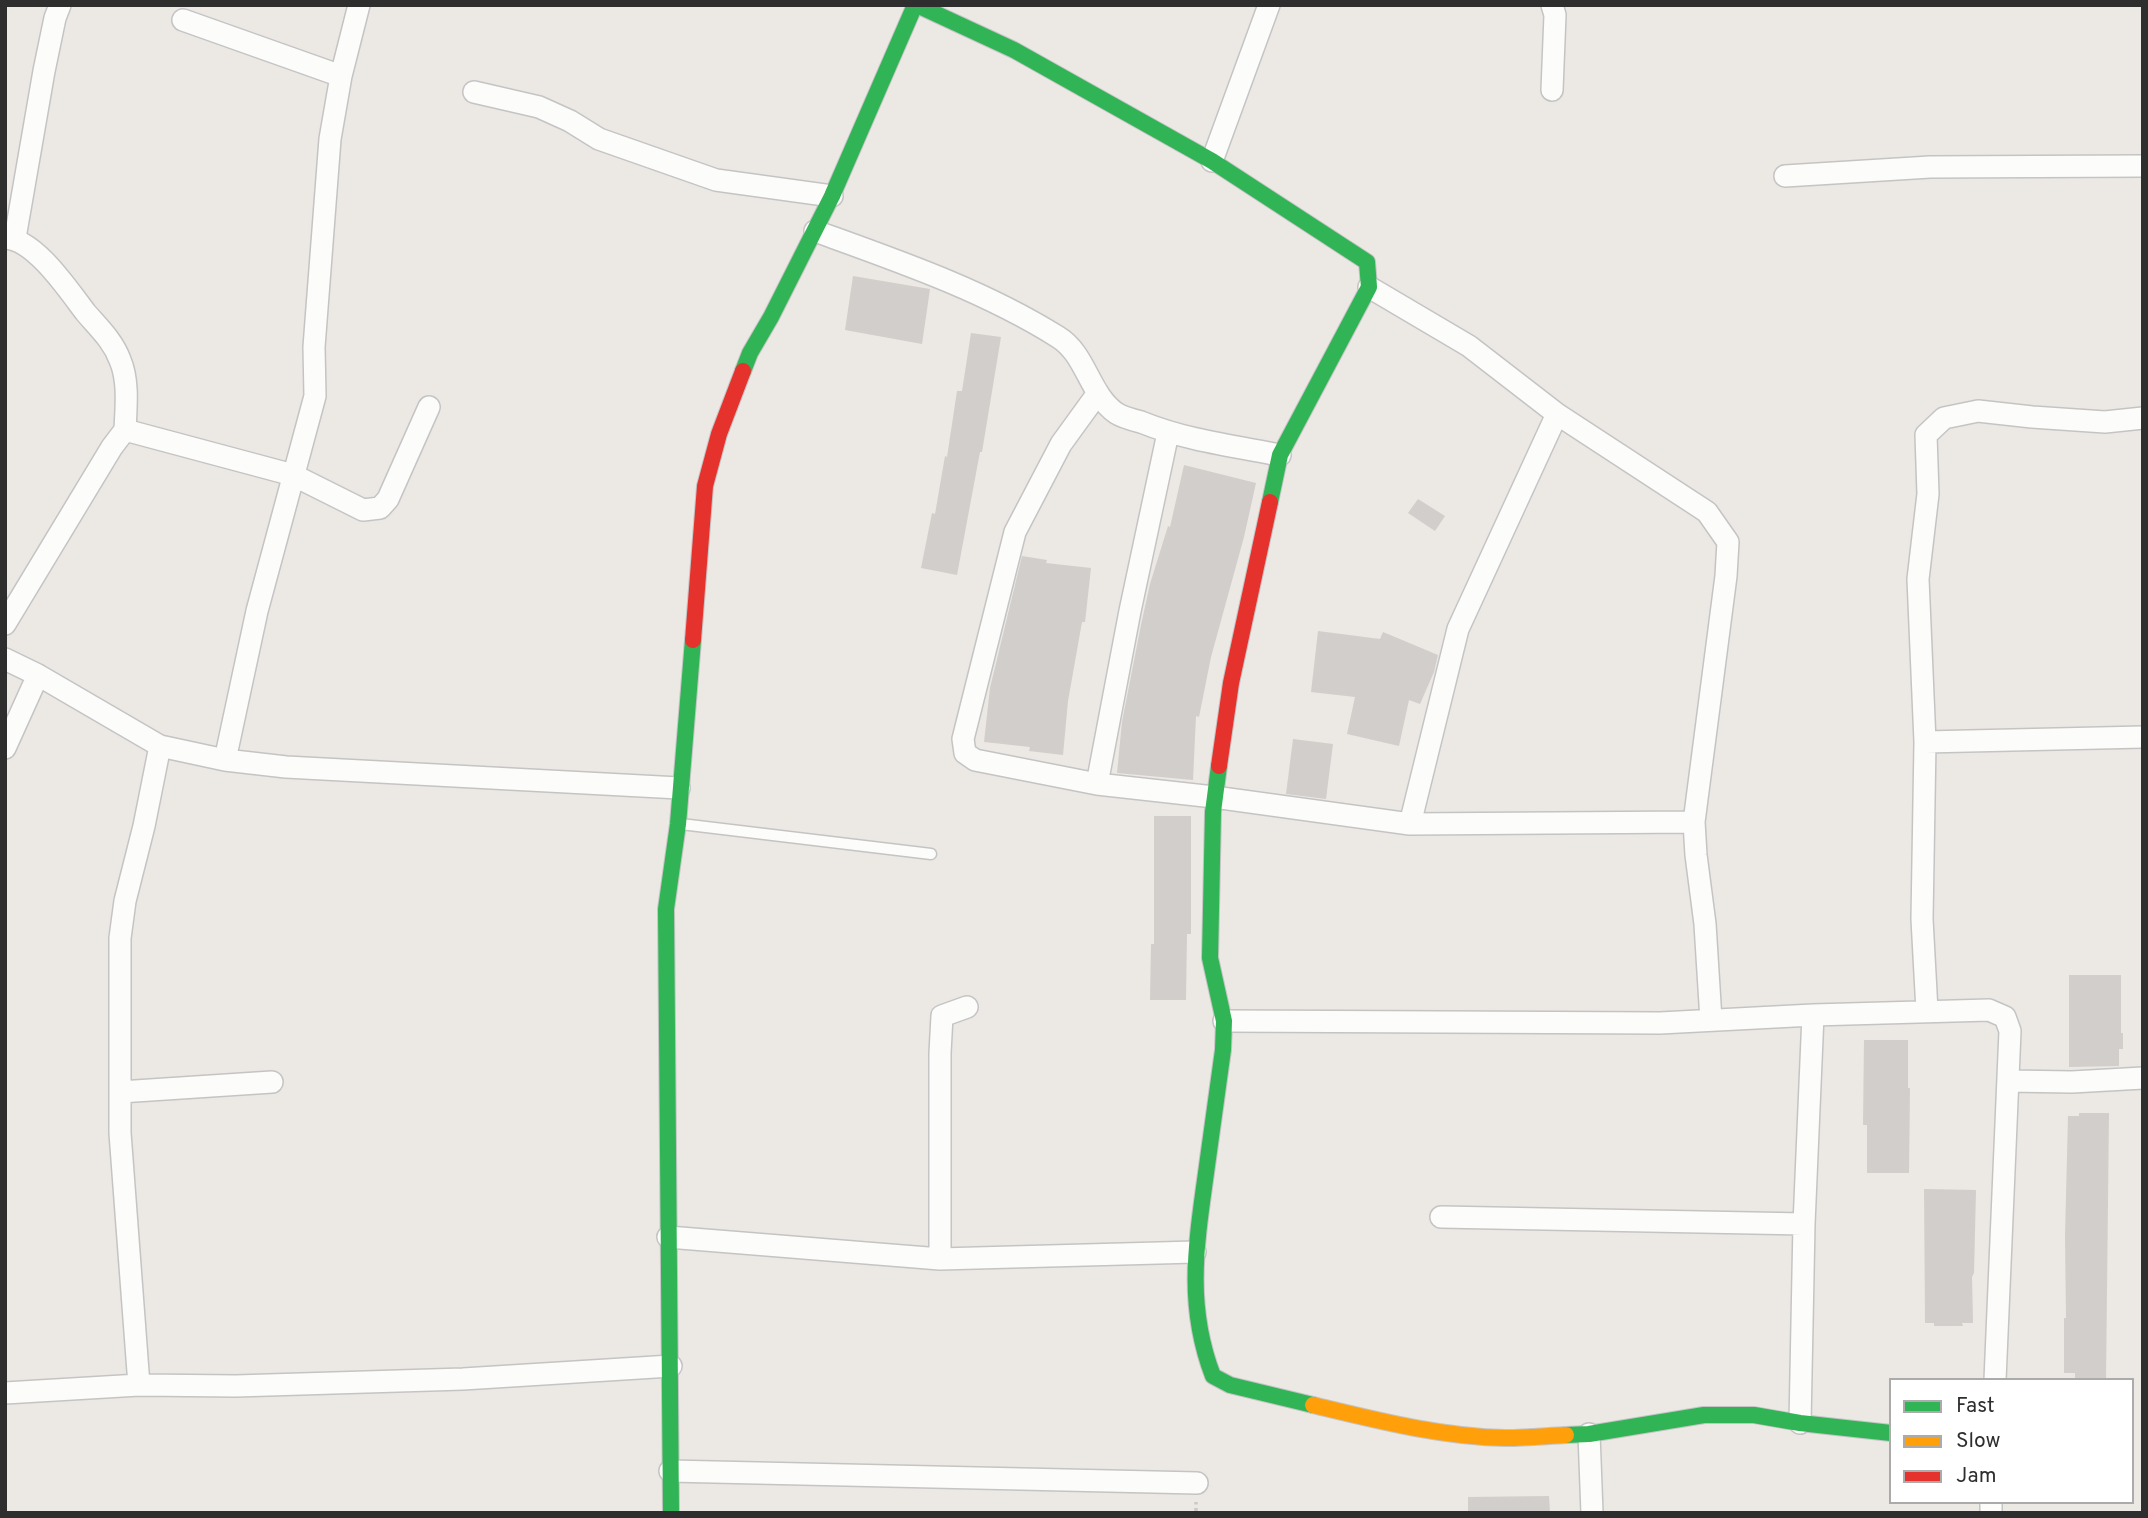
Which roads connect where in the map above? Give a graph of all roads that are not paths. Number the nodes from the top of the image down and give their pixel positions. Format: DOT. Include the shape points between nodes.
graph roads {
  1 [pos="60,5"];
  2 [pos="359,5"];
  3 [pos="916,5"];
  4 [pos="1269,5"];
  5 [pos="1552,5"];
  6 [pos="183,20"];
  7 [pos="341,76"];
  8 [pos="1552,90"];
  9 [pos="474,92"];
  10 [pos="1212,161"];
  11 [pos="2143,166"];
  12 [pos="1785,176"];
  13 [pos="832,196"];
  14 [pos="815,231"];
  15 [pos="10,238"];
  16 [pos="1368,287"];
  17 [pos="1098,393"];
  18 [pos="429,407"];
  19 [pos="1557,414"];
  20 [pos="2143,418"];
  21 [pos="125,430"];
  22 [pos="1168,433"];
  23 [pos="1280,455"];
  24 [pos="293,475"];
  25 [pos="5,624"];
  26 [pos="5,659"];
  27 [pos="38,675"];
  28 [pos="2143,737"];
  29 [pos="1925,742"];
  30 [pos="160,746"];
  31 [pos="5,748"];
  32 [pos="225,760"];
  33 [pos="1097,784"];
  34 [pos="680,788"];
  35 [pos="1214,797"];
  36 [pos="1694,822"];
  37 [pos="678,824"];
  38 [pos="1410,824"];
  39 [pos="931,854"];
  40 [pos="967,1007"];
  41 [pos="1927,1011"];
  42 [pos="1813,1015"];
  43 [pos="1711,1020"];
  44 [pos="1224,1021"];
  45 [pos="2143,1078"];
  46 [pos="2008,1081"];
  47 [pos="272,1082"];
  48 [pos="120,1092"];
  49 [pos="1441,1217"];
  50 [pos="1804,1224"];
  51 [pos="668,1237"];
  52 [pos="1195,1252"];
  53 [pos="940,1259"];
  54 [pos="670,1366"];
  55 [pos="1995,1378"];
  56 [pos="139,1385"];
  57 [pos="5,1394"];
  58 [pos="1800,1423"];
  59 [pos="1889,1433"];
  60 [pos="1589,1434"];
  61 [pos="670,1471"];
  62 [pos="1197,1483"];
  63 [pos="671,1513"];
  64 [pos="1592,1513"];
  1 -- 15 [label="street"];
  2 -- 7 [label="street"];
  3 -- 10 [label="street" via="1014,50"];
  3 -- 13 [label="street"];
  4 -- 10 [label="street"];
  5 -- 8 [label="street"];
  6 -- 7 [label="street"];
  7 -- 24 [label="street" via="330,139 314,347 315,396"];
  9 -- 13 [label="street" via="539,107 599,139 716,180"];
  10 -- 16 [label="street" via="1367,262"];
  11 -- 12 [label="street" via="1930,167"];
  13 -- 14 [label="street"];
  14 -- 17 [label="street" via="1023,315 1064,341"];
  14 -- 34 [label="street" via="750,353 705,486"];
  15 -- 21 [label="street" via="47,263 110,340 121,362 126,390"];
  16 -- 19 [label="street" via="1469,346"];
  16 -- 23 [label="street"];
  17 -- 22 [label="street" via="1116,413"];
  17 -- 33 [label="street" via="1061,444 1015,532 962,739 965,753 975,760"];
  18 -- 24 [label="street" via="380,508 363,510"];
  19 -- 36 [label="street" via="1707,512 1728,542"];
  19 -- 38 [label="street" via="1458,629"];
  20 -- 29 [label="street" via="2105,422 1978,411 1944,418 1926,435 1928,494 1918,579"];
  21 -- 24 [label="street"];
  21 -- 25 [label="street"];
  22 -- 23 [label="street"];
  22 -- 33 [label="street"];
  23 -- 35 [label="street" via="1231,683"];
  24 -- 32 [label="street"];
  26 -- 27 [label="street"];
  27 -- 30 [label="street"];
  27 -- 31 [label="street"];
  28 -- 29 [label="street"];
  29 -- 41 [label="street" via="1922,919"];
  30 -- 32 [label="street"];
  30 -- 48 [label="street" via="120,938"];
  32 -- 34 [label="street" via="286,768"];
  33 -- 35 [label="street"];
  34 -- 37 [label="street"];
  35 -- 38 [label="street"];
  35 -- 44 [label="street" via="1210,958"];
  36 -- 38 [label="street"];
  36 -- 43 [label="street"];
  37 -- 39 [label="lane"];
  37 -- 51 [label="street" via="666,909"];
  40 -- 53 [label="street" via="942,1016"];
  41 -- 42 [label="street"];
  41 -- 46 [label="street" via="1989,1010 2005,1017 2010,1031"];
  42 -- 43 [label="street"];
  42 -- 50 [label="street"];
  43 -- 44 [label="street"];
  44 -- 52 [label="street"];
  45 -- 46 [label="street"];
  46 -- 55 [label="street"];
  47 -- 48 [label="street"];
  48 -- 56 [label="street"];
  49 -- 50 [label="street"];
  50 -- 58 [label="street"];
  51 -- 53 [label="street"];
  51 -- 54 [label="street"];
  52 -- 53 [label="street"];
  52 -- 60 [label="street" via="1196,1321 1203,1350 1213,1376 1230,1385 1459,1434 1506,1438"];
  54 -- 56 [label="street" via="450,1379"];
  54 -- 61 [label="street"];
  56 -- 57 [label="street"];
  58 -- 59 [label="street"];
  58 -- 60 [label="street" via="1754,1415 1704,1415"];
  60 -- 64 [label="street"];
  61 -- 62 [label="street"];
  61 -- 63 [label="street"];
}
